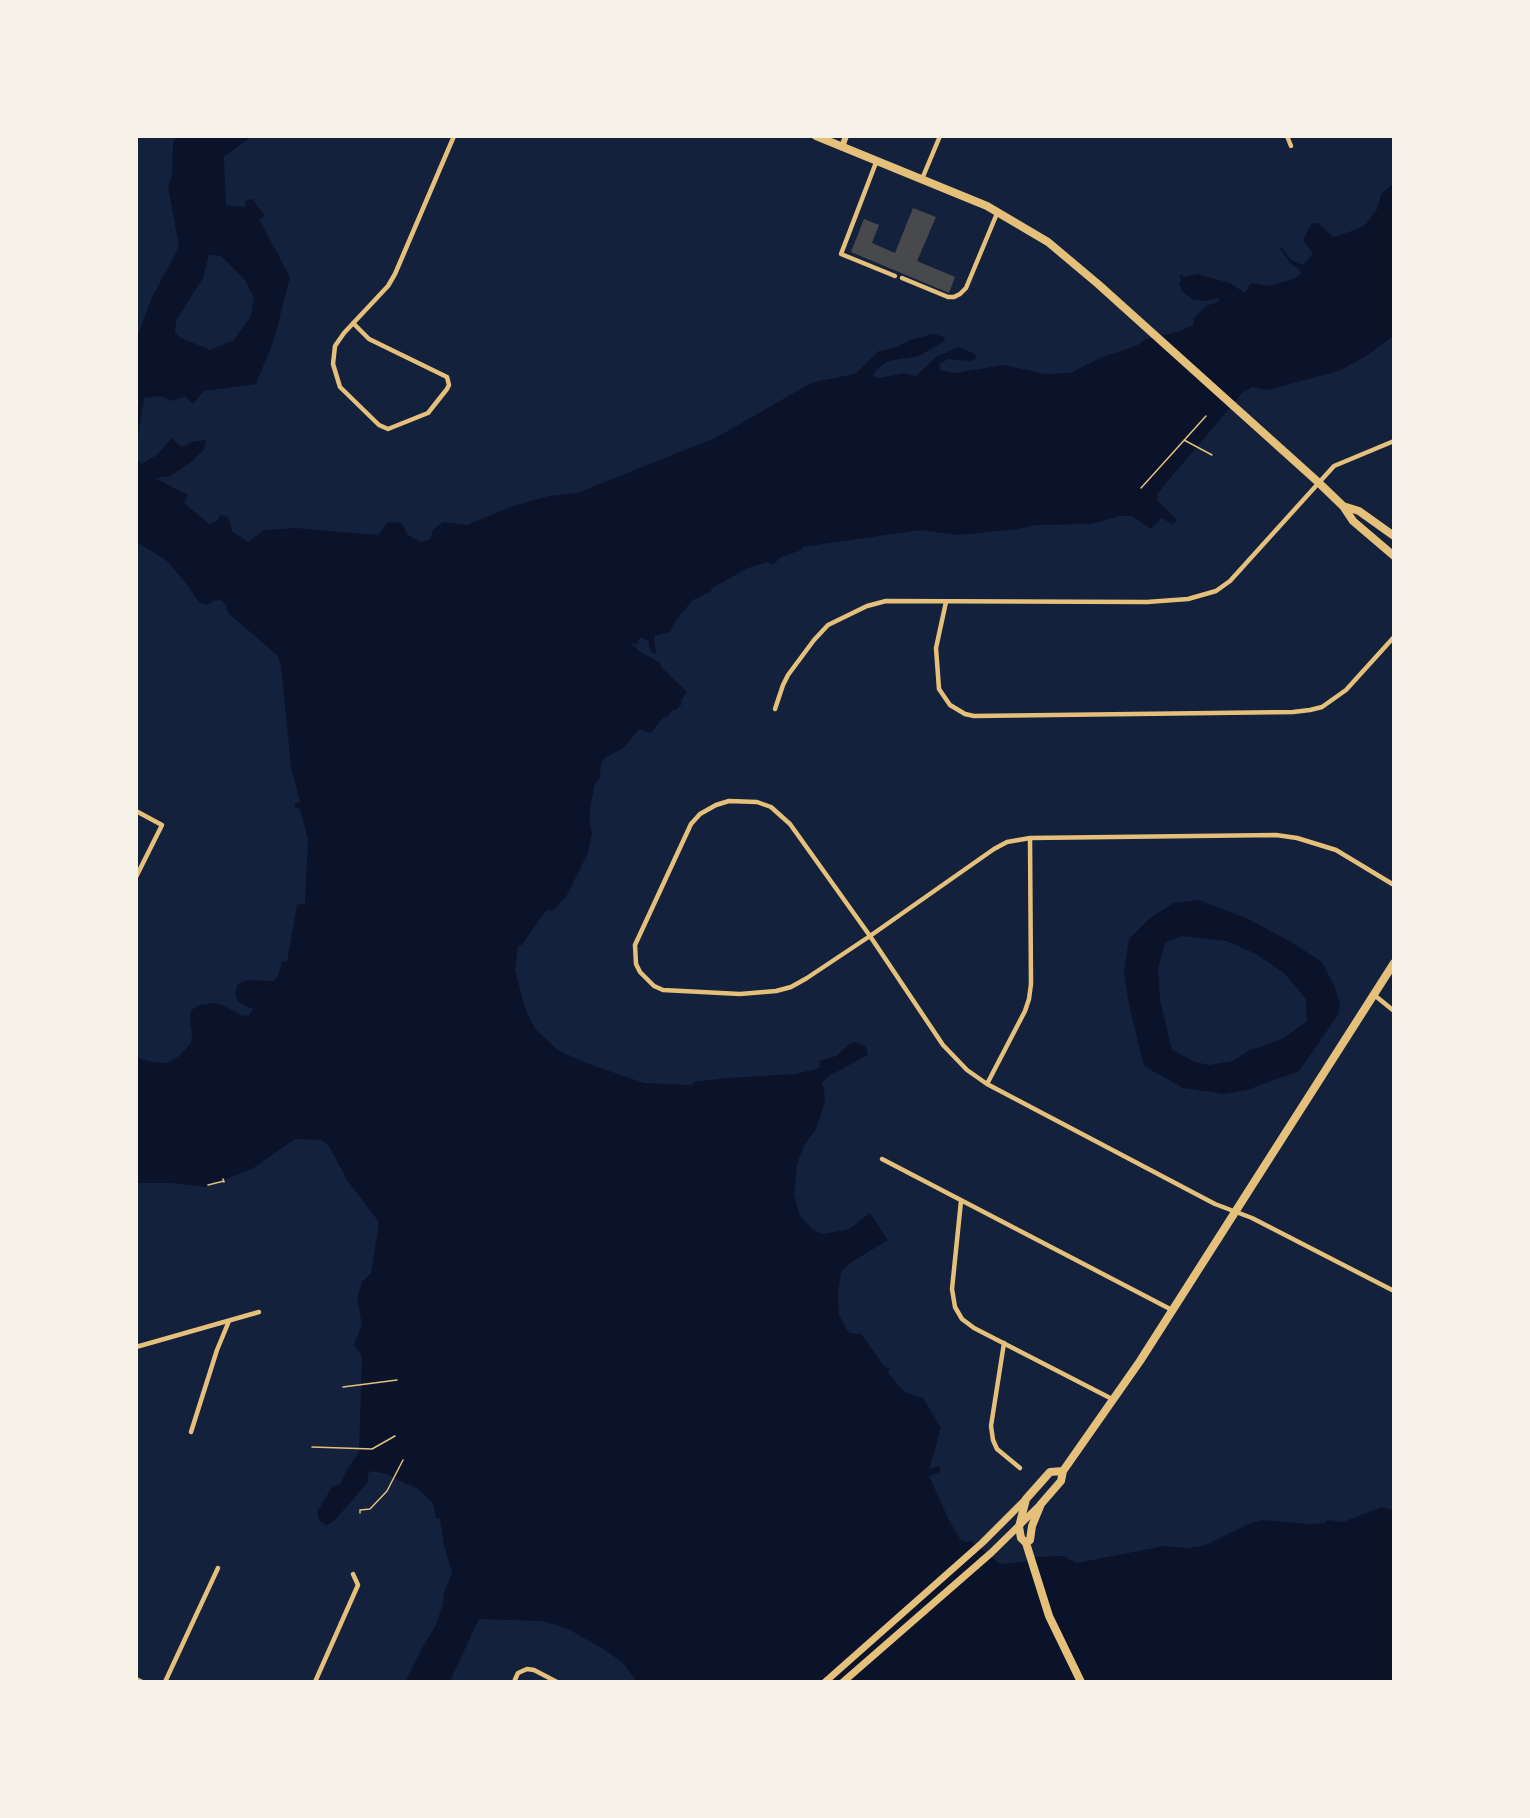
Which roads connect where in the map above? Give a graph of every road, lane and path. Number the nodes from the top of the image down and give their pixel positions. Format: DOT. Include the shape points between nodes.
graph roads {
  1 [pos="454,136"];
  2 [pos="816,136"];
  3 [pos="846,136"];
  4 [pos="940,136"];
  5 [pos="1287,136"];
  6 [pos="1291,146"];
  7 [pos="842,147"];
  8 [pos="877,160"];
  9 [pos="922,179"];
  10 [pos="998,212"];
  11 [pos="895,276"];
  12 [pos="902,278"];
  13 [pos="353,323"];
  14 [pos="1206,416"];
  15 [pos="1184,440"];
  16 [pos="1394,441"];
  17 [pos="1212,455"];
  18 [pos="1318,482"];
  19 [pos="1141,488"];
  20 [pos="1343,506"];
  21 [pos="1394,536"];
  22 [pos="1394,556"];
  23 [pos="946,602"];
  24 [pos="1394,637"];
  25 [pos="776,709"];
  26 [pos="136,811"];
  27 [pos="1030,838"];
  28 [pos="136,877"];
  29 [pos="1394,885"];
  30 [pos="870,936"];
  31 [pos="1394,963"];
  32 [pos="1373,994"];
  33 [pos="1394,1011"];
  34 [pos="987,1084"];
  35 [pos="882,1159"];
  36 [pos="224,1181"];
  37 [pos="208,1185"];
  38 [pos="961,1201"];
  39 [pos="1234,1212"];
  40 [pos="1394,1292"];
  41 [pos="1173,1310"];
  42 [pos="259,1312"];
  43 [pos="229,1321"];
  44 [pos="1004,1343"];
  45 [pos="136,1347"];
  46 [pos="396,1380"];
  47 [pos="343,1387"];
  48 [pos="1114,1400"];
  49 [pos="191,1432"];
  50 [pos="395,1436"];
  51 [pos="312,1447"];
  52 [pos="403,1460"];
  53 [pos="1020,1468"];
  54 [pos="1064,1470"];
  55 [pos="1026,1499"];
  56 [pos="1041,1504"];
  57 [pos="360,1513"];
  58 [pos="1019,1527"];
  59 [pos="1026,1544"];
  60 [pos="218,1568"];
  61 [pos="353,1574"];
  62 [pos="136,1679"];
  63 [pos="142,1682"];
  64 [pos="165,1682"];
  65 [pos="315,1682"];
  66 [pos="514,1682"];
  67 [pos="557,1682"];
  68 [pos="825,1682"];
  69 [pos="843,1682"];
  70 [pos="1081,1682"];
  1 -- 13 [label="street" via="395,274"];
  2 -- 7 [label="main road"];
  3 -- 7 [label="street"];
  4 -- 9 [label="street"];
  5 -- 6 [label="street"];
  7 -- 8 [label="main road"];
  8 -- 9 [label="main road"];
  8 -- 11 [label="street" via="841,254"];
  9 -- 10 [label="main road"];
  10 -- 12 [label="street" via="960,294 948,297"];
  10 -- 18 [label="main road" via="1048,242"];
  13 -- 13 [label="street" via="335,346 333,364 340,387 388,429 428,413 447,389 447,377 369,339"];
  14 -- 15 [label="path"];
  15 -- 17 [label="path"];
  15 -- 19 [label="path"];
  16 -- 18 [label="street" via="1334,466"];
  18 -- 20 [label="main road"];
  18 -- 23 [label="street" via="1230,581 1202,596 1147,602"];
  20 -- 21 [label="main road" via="1359,511"];
  20 -- 22 [label="main road" via="1353,521"];
  23 -- 24 [label="street" via="936,648 939,689 950,705 974,716 1310,710 1322,707 1346,690"];
  23 -- 25 [label="street" via="886,601 828,625 788,675"];
  26 -- 28 [label="street" via="162,825"];
  27 -- 29 [label="street" via="1276,835 1336,850"];
  27 -- 30 [label="street" via="994,849"];
  27 -- 34 [label="street" via="1029,999"];
  30 -- 30 [label="street" via="790,824 771,807 742,800 716,805 700,814 687,829 634,945 636,964 654,986 674,992 740,994 791,987"];
  30 -- 34 [label="street" via="943,1045"];
  31 -- 32 [label="main road"];
  32 -- 33 [label="street"];
  32 -- 39 [label="main road"];
  34 -- 39 [label="street"];
  35 -- 38 [label="street"];
  36 -- 37 [label="path"];
  38 -- 41 [label="street"];
  38 -- 44 [label="street" via="952,1289 955,1307 967,1323"];
  39 -- 40 [label="street"];
  39 -- 41 [label="main road"];
  41 -- 48 [label="main road"];
  42 -- 43 [label="street"];
  43 -- 45 [label="street"];
  43 -- 49 [label="street"];
  44 -- 48 [label="street"];
  44 -- 53 [label="street" via="991,1426 997,1449"];
  46 -- 47 [label="path"];
  48 -- 54 [label="main road"];
  50 -- 51 [label="path" via="372,1449"];
  52 -- 57 [label="path" via="387,1491 370,1509"];
  54 -- 55 [label="main road" via="1050,1472"];
  54 -- 56 [label="main road" via="1061,1481"];
  55 -- 58 [label="main road"];
  55 -- 68 [label="main road" via="982,1544"];
  56 -- 58 [label="main road"];
  56 -- 59 [label="main road"];
  58 -- 59 [label="main road"];
  58 -- 69 [label="main road"];
  59 -- 70 [label="main road" via="1049,1616"];
  60 -- 64 [label="street"];
  61 -- 65 [label="street" via="358,1586"];
  62 -- 63 [label="street"];
  66 -- 67 [label="street" via="518,1673 527,1669"];
}
